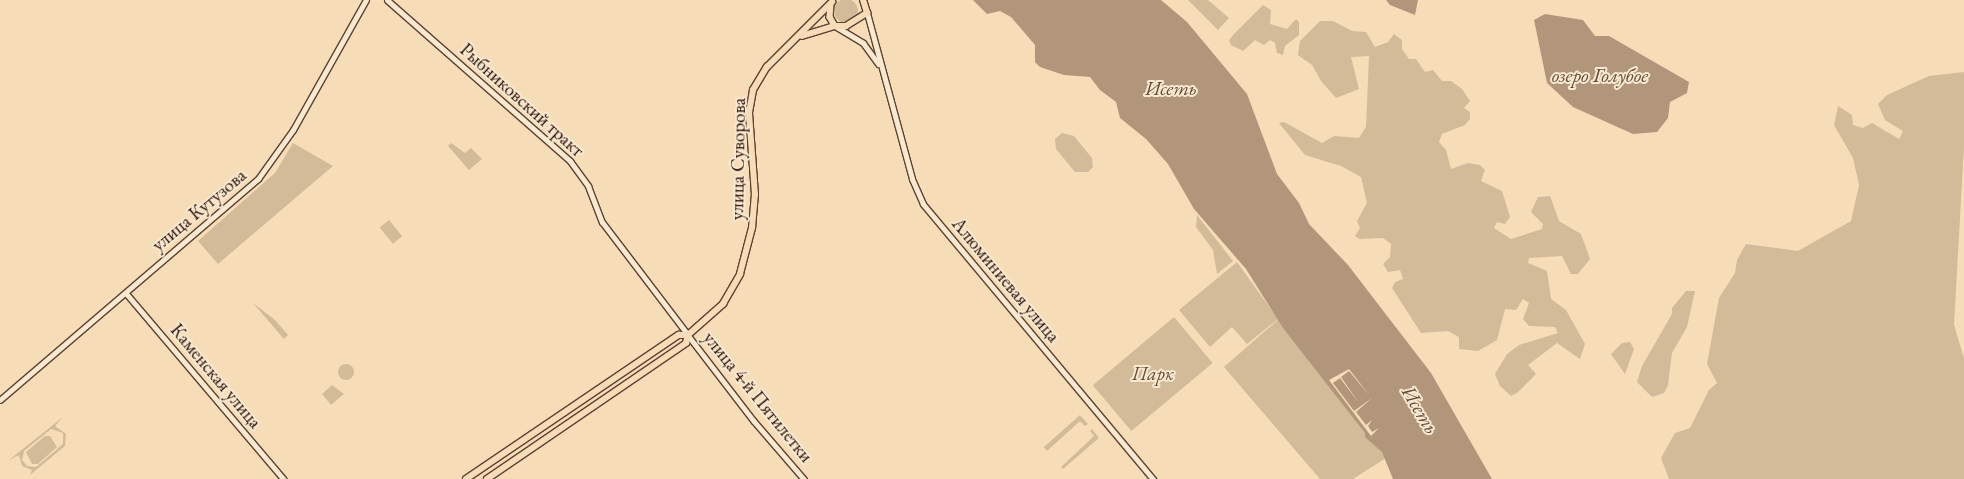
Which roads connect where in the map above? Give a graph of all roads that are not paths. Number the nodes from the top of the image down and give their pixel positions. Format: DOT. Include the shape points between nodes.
graph roads {
  1 [pos="366,0"];
  2 [pos="387,0"];
  3 [pos="863,0"];
  4 [pos="833,1"];
  5 [pos="867,13"];
  6 [pos="835,26"];
  7 [pos="798,38"];
  8 [pos="883,74"];
  9 [pos="126,293"];
  10 [pos="688,334"];
  11 [pos="0,400"];
  12 [pos="284,479"];
  13 [pos="466,479"];
  14 [pos="486,479"];
  15 [pos="804,479"];
  16 [pos="1153,479"];
  1 -- 9 [label="street, улица Кутузова" via="273,162 242,195"];
  2 -- 10 [label="main road, Рыбниковский тракт" via="570,161 588,186 607,230"];
  3 -- 5 [label="main road"];
  4 -- 6 [label="main road" via="830,17"];
  4 -- 7 [label="main road, улица Суворова"];
  5 -- 6 [label="main road" via="849,26"];
  5 -- 8 [label="main road, Алюминиевая улица"];
  6 -- 7 [label="main road"];
  6 -- 8 [label="main road" via="863,43"];
  7 -- 10 [label="main road, улица Суворова" via="762,74 751,97 755,194 752,228 740,274 723,304"];
  8 -- 16 [label="main road, Алюминиевая улица" via="912,179 923,204"];
  9 -- 11 [label="street, улица Кутузова"];
  9 -- 12 [label="street, Каменская улица"];
  10 -- 13 [label="main road, улица Суворова" via="679,335"];
  10 -- 14 [label="main road, улица Суворова" via="686,343"];
  10 -- 15 [label="street, улица 4-й Пятилетки" via="754,421"];
}
